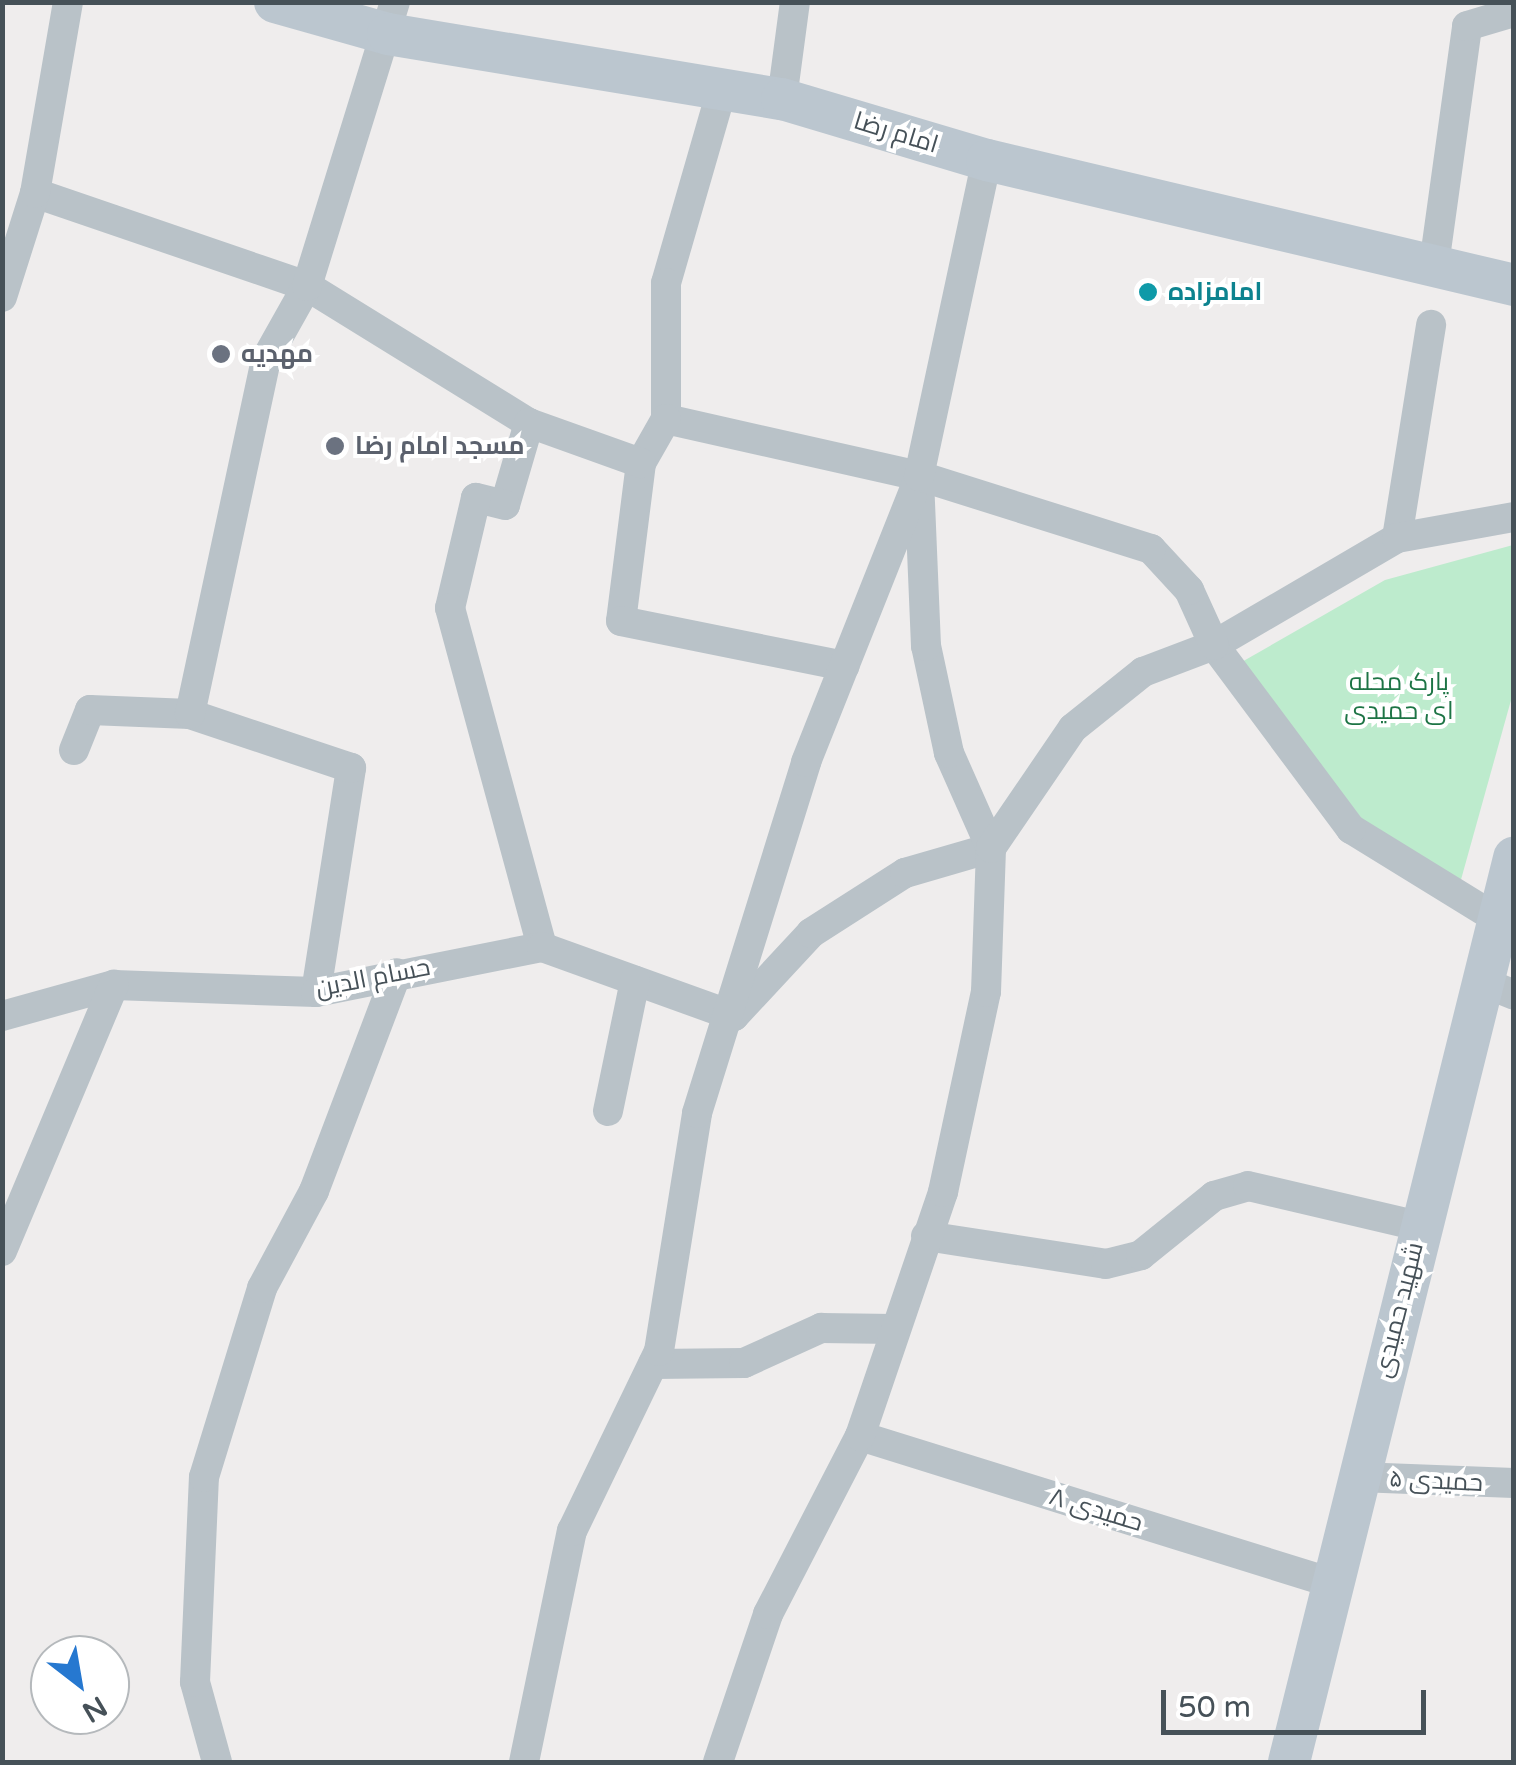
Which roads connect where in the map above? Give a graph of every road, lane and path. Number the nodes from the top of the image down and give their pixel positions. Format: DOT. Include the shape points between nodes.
graph roads {
  1 [pos="68,2"];
  2 [pos="276,2"];
  3 [pos="795,2"];
  4 [pos="1514,12"];
  5 [pos="392,18"];
  6 [pos="722,89"];
  7 [pos="782,100"];
  8 [pos="986,160"];
  9 [pos="35,193"];
  10 [pos="1434,265"];
  11 [pos="1514,285"];
  12 [pos="307,286"];
  13 [pos="2,297"];
  14 [pos="1431,325"];
  15 [pos="666,419"];
  16 [pos="529,423"];
  17 [pos="641,462"];
  18 [pos="919,476"];
  19 [pos="1514,517"];
  20 [pos="1397,538"];
  21 [pos="1214,645"];
  22 [pos="844,666"];
  23 [pos="190,714"];
  24 [pos="74,750"];
  25 [pos="991,848"];
  26 [pos="1514,858"];
  27 [pos="1499,920"];
  28 [pos="542,947"];
  29 [pos="397,973"];
  30 [pos="635,981"];
  31 [pos="114,985"];
  32 [pos="1496,988"];
  33 [pos="316,992"];
  34 [pos="2,1016"];
  35 [pos="734,1016"];
  36 [pos="608,1111"];
  37 [pos="1419,1226"];
  38 [pos="926,1236"];
  39 [pos="2,1251"];
  40 [pos="894,1329"];
  41 [pos="653,1364"];
  42 [pos="860,1436"];
  43 [pos="1358,1477"];
  44 [pos="1514,1482"];
  45 [pos="1332,1584"];
  46 [pos="217,1762"];
  47 [pos="524,1762"];
  48 [pos="718,1762"];
  49 [pos="1289,1762"];
  1 -- 9 [label="street"];
  2 -- 5 [label="main road, امام رضا"];
  3 -- 7 [label="street"];
  4 -- 10 [label="street" via="1467,26"];
  5 -- 6 [label="main road, امام رضا"];
  5 -- 12 [label="street"];
  6 -- 7 [label="main road, امام رضا"];
  6 -- 15 [label="street" via="666,282"];
  7 -- 8 [label="main road, امام رضا"];
  8 -- 10 [label="main road, امام رضا"];
  8 -- 18 [label="street"];
  9 -- 12 [label="street"];
  9 -- 13 [label="street"];
  10 -- 11 [label="main road, امام رضا"];
  12 -- 16 [label="street"];
  12 -- 23 [label="street" via="266,359"];
  14 -- 20 [label="street"];
  15 -- 17 [label="street"];
  15 -- 18 [label="street"];
  16 -- 17 [label="street"];
  16 -- 28 [label="street" via="505,505 476,498 450,608"];
  17 -- 22 [label="street" via="620,621"];
  18 -- 21 [label="street" via="1151,548 1189,590"];
  18 -- 22 [label="street"];
  18 -- 25 [label="street" via="926,646 948,752"];
  19 -- 20 [label="street"];
  20 -- 21 [label="street"];
  21 -- 25 [label="street" via="1143,672 1073,728"];
  21 -- 27 [label="street" via="1351,829"];
  22 -- 35 [label="street" via="806,762"];
  23 -- 24 [label="street" via="90,710"];
  23 -- 33 [label="street" via="351,768"];
  25 -- 35 [label="street" via="905,873 811,933"];
  25 -- 38 [label="street" via="986,992"];
  26 -- 27 [label="main road, شهید حمیدی"];
  27 -- 32 [label="main road, شهید حمیدی"];
  28 -- 29 [label="street, حسام الدین"];
  28 -- 30 [label="street"];
  29 -- 33 [label="street, حسام الدین"];
  29 -- 46 [label="street" via="314,1191 262,1288 204,1477 196,1682"];
  30 -- 35 [label="street"];
  30 -- 36 [label="street"];
  31 -- 33 [label="street, حسام الدین"];
  31 -- 34 [label="street, حسام الدین"];
  31 -- 39 [label="street"];
  32 -- 37 [label="main road, شهید حمیدی"];
  35 -- 41 [label="street" via="697,1113"];
  37 -- 38 [label="street" via="1248,1186 1214,1196 1142,1255 1106,1264"];
  37 -- 43 [label="main road, شهید حمیدی"];
  38 -- 40 [label="street"];
  40 -- 41 [label="street" via="821,1328 744,1362"];
  40 -- 42 [label="street"];
  41 -- 47 [label="street" via="572,1531"];
  42 -- 45 [label="street, حمیدی ۸"];
  42 -- 48 [label="street" via="768,1614"];
  43 -- 44 [label="street, حمیدی ۵"];
  43 -- 45 [label="main road, شهید حمیدی"];
  45 -- 49 [label="main road, شهید حمیدی"];
}
